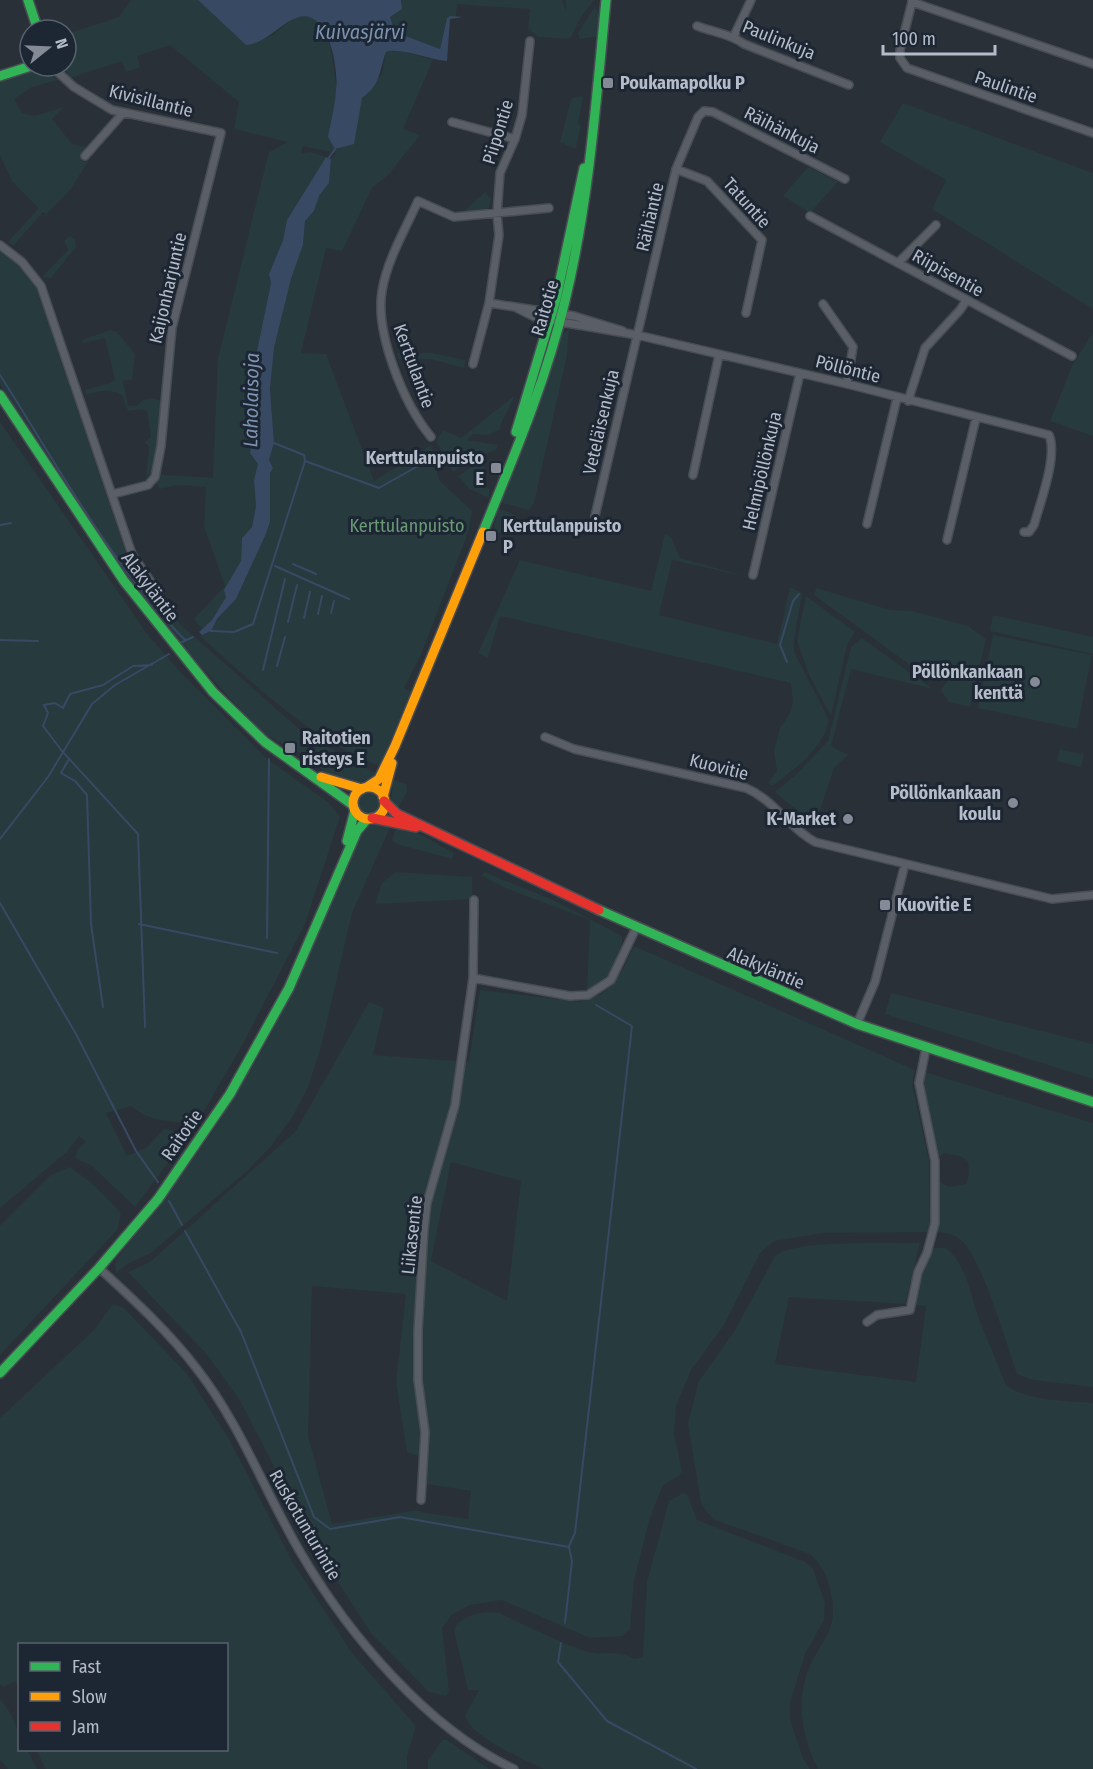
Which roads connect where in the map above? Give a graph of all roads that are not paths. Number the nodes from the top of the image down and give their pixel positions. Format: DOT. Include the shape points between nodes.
graph roads {
  1 [pos="28,0"];
  2 [pos="606,0"];
  3 [pos="751,0"];
  4 [pos="912,1"];
  5 [pos="34,18"];
  6 [pos="697,26"];
  7 [pos="734,36"];
  8 [pos="530,41"];
  9 [pos="1093,64"];
  10 [pos="18,70"];
  11 [pos="0,76"];
  12 [pos="63,78"];
  13 [pos="849,85"];
  14 [pos="704,111"];
  15 [pos="123,113"];
  16 [pos="452,122"];
  17 [pos="221,133"];
  18 [pos="1093,134"];
  19 [pos="515,139"];
  20 [pos="86,156"];
  21 [pos="676,169"];
  22 [pos="845,179"];
  23 [pos="549,208"];
  24 [pos="497,214"];
  25 [pos="810,216"];
  26 [pos="936,225"];
  27 [pos="0,245"];
  28 [pos="898,263"];
  29 [pos="966,301"];
  30 [pos="489,303"];
  31 [pos="823,304"];
  32 [pos="746,313"];
  33 [pos="555,317"];
  34 [pos="634,335"];
  35 [pos="720,355"];
  36 [pos="1072,356"];
  37 [pos="473,363"];
  38 [pos="800,373"];
  39 [pos="847,384"];
  40 [pos="0,395"];
  41 [pos="897,398"];
  42 [pos="908,401"];
  43 [pos="976,418"];
  44 [pos="431,437"];
  45 [pos="693,475"];
  46 [pos="113,494"];
  47 [pos="596,516"];
  48 [pos="867,524"];
  49 [pos="1023,532"];
  50 [pos="947,540"];
  51 [pos="753,575"];
  52 [pos="159,594"];
  53 [pos="545,737"];
  54 [pos="395,747"];
  55 [pos="306,771"];
  56 [pos="365,788"];
  57 [pos="384,799"];
  58 [pos="354,807"];
  59 [pos="370,818"];
  60 [pos="439,834"];
  61 [pos="905,864"];
  62 [pos="337,879"];
  63 [pos="1093,895"];
  64 [pos="474,900"];
  65 [pos="636,928"];
  66 [pos="473,978"];
  67 [pos="857,1024"];
  68 [pos="926,1048"];
  69 [pos="1093,1102"];
  70 [pos="99,1268"];
  71 [pos="867,1322"];
  72 [pos="0,1373"];
  73 [pos="421,1500"];
  74 [pos="514,1769"];
  1 -- 5 [label="main road"];
  2 -- 33 [label="main road, Raitotie" via="582,226"];
  3 -- 7 [label="street"];
  4 -- 9 [label="street"];
  4 -- 18 [label="street, Paulintie" via="900,50 907,68"];
  6 -- 7 [label="street, Paulinkuja"];
  7 -- 13 [label="street, Paulinkuja" via="744,44"];
  8 -- 19 [label="street, Piipontie" via="526,90"];
  10 -- 11 [label="main road"];
  12 -- 15 [label="street, Kivisillantie" via="94,102"];
  14 -- 21 [label="street, Räihäntie"];
  14 -- 22 [label="street, Räihänkuja" via="713,112"];
  15 -- 17 [label="street, Kivisillantie"];
  15 -- 20 [label="street"];
  16 -- 19 [label="street"];
  17 -- 46 [label="street, Kaijonharjuntie" via="172,328 155,477 148,485"];
  19 -- 24 [label="street, Piipontie" via="500,173"];
  21 -- 32 [label="street, Tatuntie" via="707,181 762,240"];
  21 -- 34 [label="street, Räihäntie"];
  23 -- 24 [label="street"];
  24 -- 30 [label="street, Piipontie" via="499,235"];
  24 -- 44 [label="street, Kerttulantie" via="454,217 418,201 387,271 379,310 384,336 418,422"];
  25 -- 28 [label="street, Riipisentie"];
  26 -- 28 [label="street"];
  27 -- 46 [label="street" via="22,262 41,286"];
  28 -- 29 [label="street, Riipisentie"];
  29 -- 36 [label="street, Riipisentie"];
  29 -- 42 [label="street" via="925,348"];
  30 -- 33 [label="street"];
  30 -- 37 [label="street, Piipontie"];
  31 -- 39 [label="street" via="853,347"];
  33 -- 34 [label="street, Pöllöntie" via="613,326"];
  33 -- 54 [label="main road, Raitotie" via="508,465"];
  34 -- 35 [label="street, Pöllöntie"];
  34 -- 47 [label="street, Veteläisenkuja"];
  35 -- 38 [label="street, Pöllöntie"];
  35 -- 45 [label="street"];
  38 -- 39 [label="street, Pöllöntie"];
  38 -- 51 [label="street, Helmipöllönkuja"];
  39 -- 41 [label="street, Pöllöntie"];
  40 -- 55 [label="main road, Alakyläntie" via="86,527 170,641 231,710 265,742"];
  41 -- 42 [label="street, Pöllöntie"];
  41 -- 48 [label="street"];
  42 -- 43 [label="street, Pöllöntie"];
  43 -- 49 [label="street, Pöllöntie" via="1049,435 1052,442 1034,525 1029,532"];
  43 -- 50 [label="street"];
  46 -- 52 [label="street" via="132,554"];
  53 -- 61 [label="street, Kuovitie" via="574,749 746,788 767,800 815,842"];
  54 -- 56 [label="main road, Raitotie" via="379,779"];
  54 -- 57 [label="main road, Raitotie"];
  55 -- 56 [label="main road, Alakyläntie"];
  55 -- 58 [label="main road, Alakyläntie"];
  56 -- 57 [label="main road" via="377,790"];
  56 -- 58 [label="main road" via="355,795"];
  57 -- 59 [label="main road" via="382,812"];
  57 -- 60 [label="main road, Alakyläntie" via="397,814"];
  58 -- 59 [label="main road"];
  58 -- 62 [label="main road, Raitotie"];
  59 -- 60 [label="main road, Alakyläntie"];
  59 -- 62 [label="main road, Raitotie" via="357,831"];
  60 -- 65 [label="main road, Alakyläntie"];
  61 -- 63 [label="street, Kuovitie" via="1052,899"];
  61 -- 67 [label="street" via="875,982"];
  62 -- 70 [label="main road, Raitotie" via="289,988 230,1094 158,1199"];
  64 -- 66 [label="street, Liikasentie"];
  65 -- 66 [label="street" via="610,980 588,995 570,996"];
  65 -- 67 [label="main road, Alakyläntie"];
  66 -- 73 [label="street, Liikasentie" via="455,1106 427,1203 424,1229 418,1331 418,1380 425,1432"];
  67 -- 68 [label="main road, Alakyläntie"];
  68 -- 69 [label="main road, Alakyläntie"];
  68 -- 71 [label="street" via="919,1083 935,1161 933,1236 918,1272 910,1311 877,1315"];
  70 -- 72 [label="main road, Raitotie"];
  70 -- 74 [label="street, Ruskotunturintie" via="198,1369 302,1556 361,1644 445,1724"];
}
